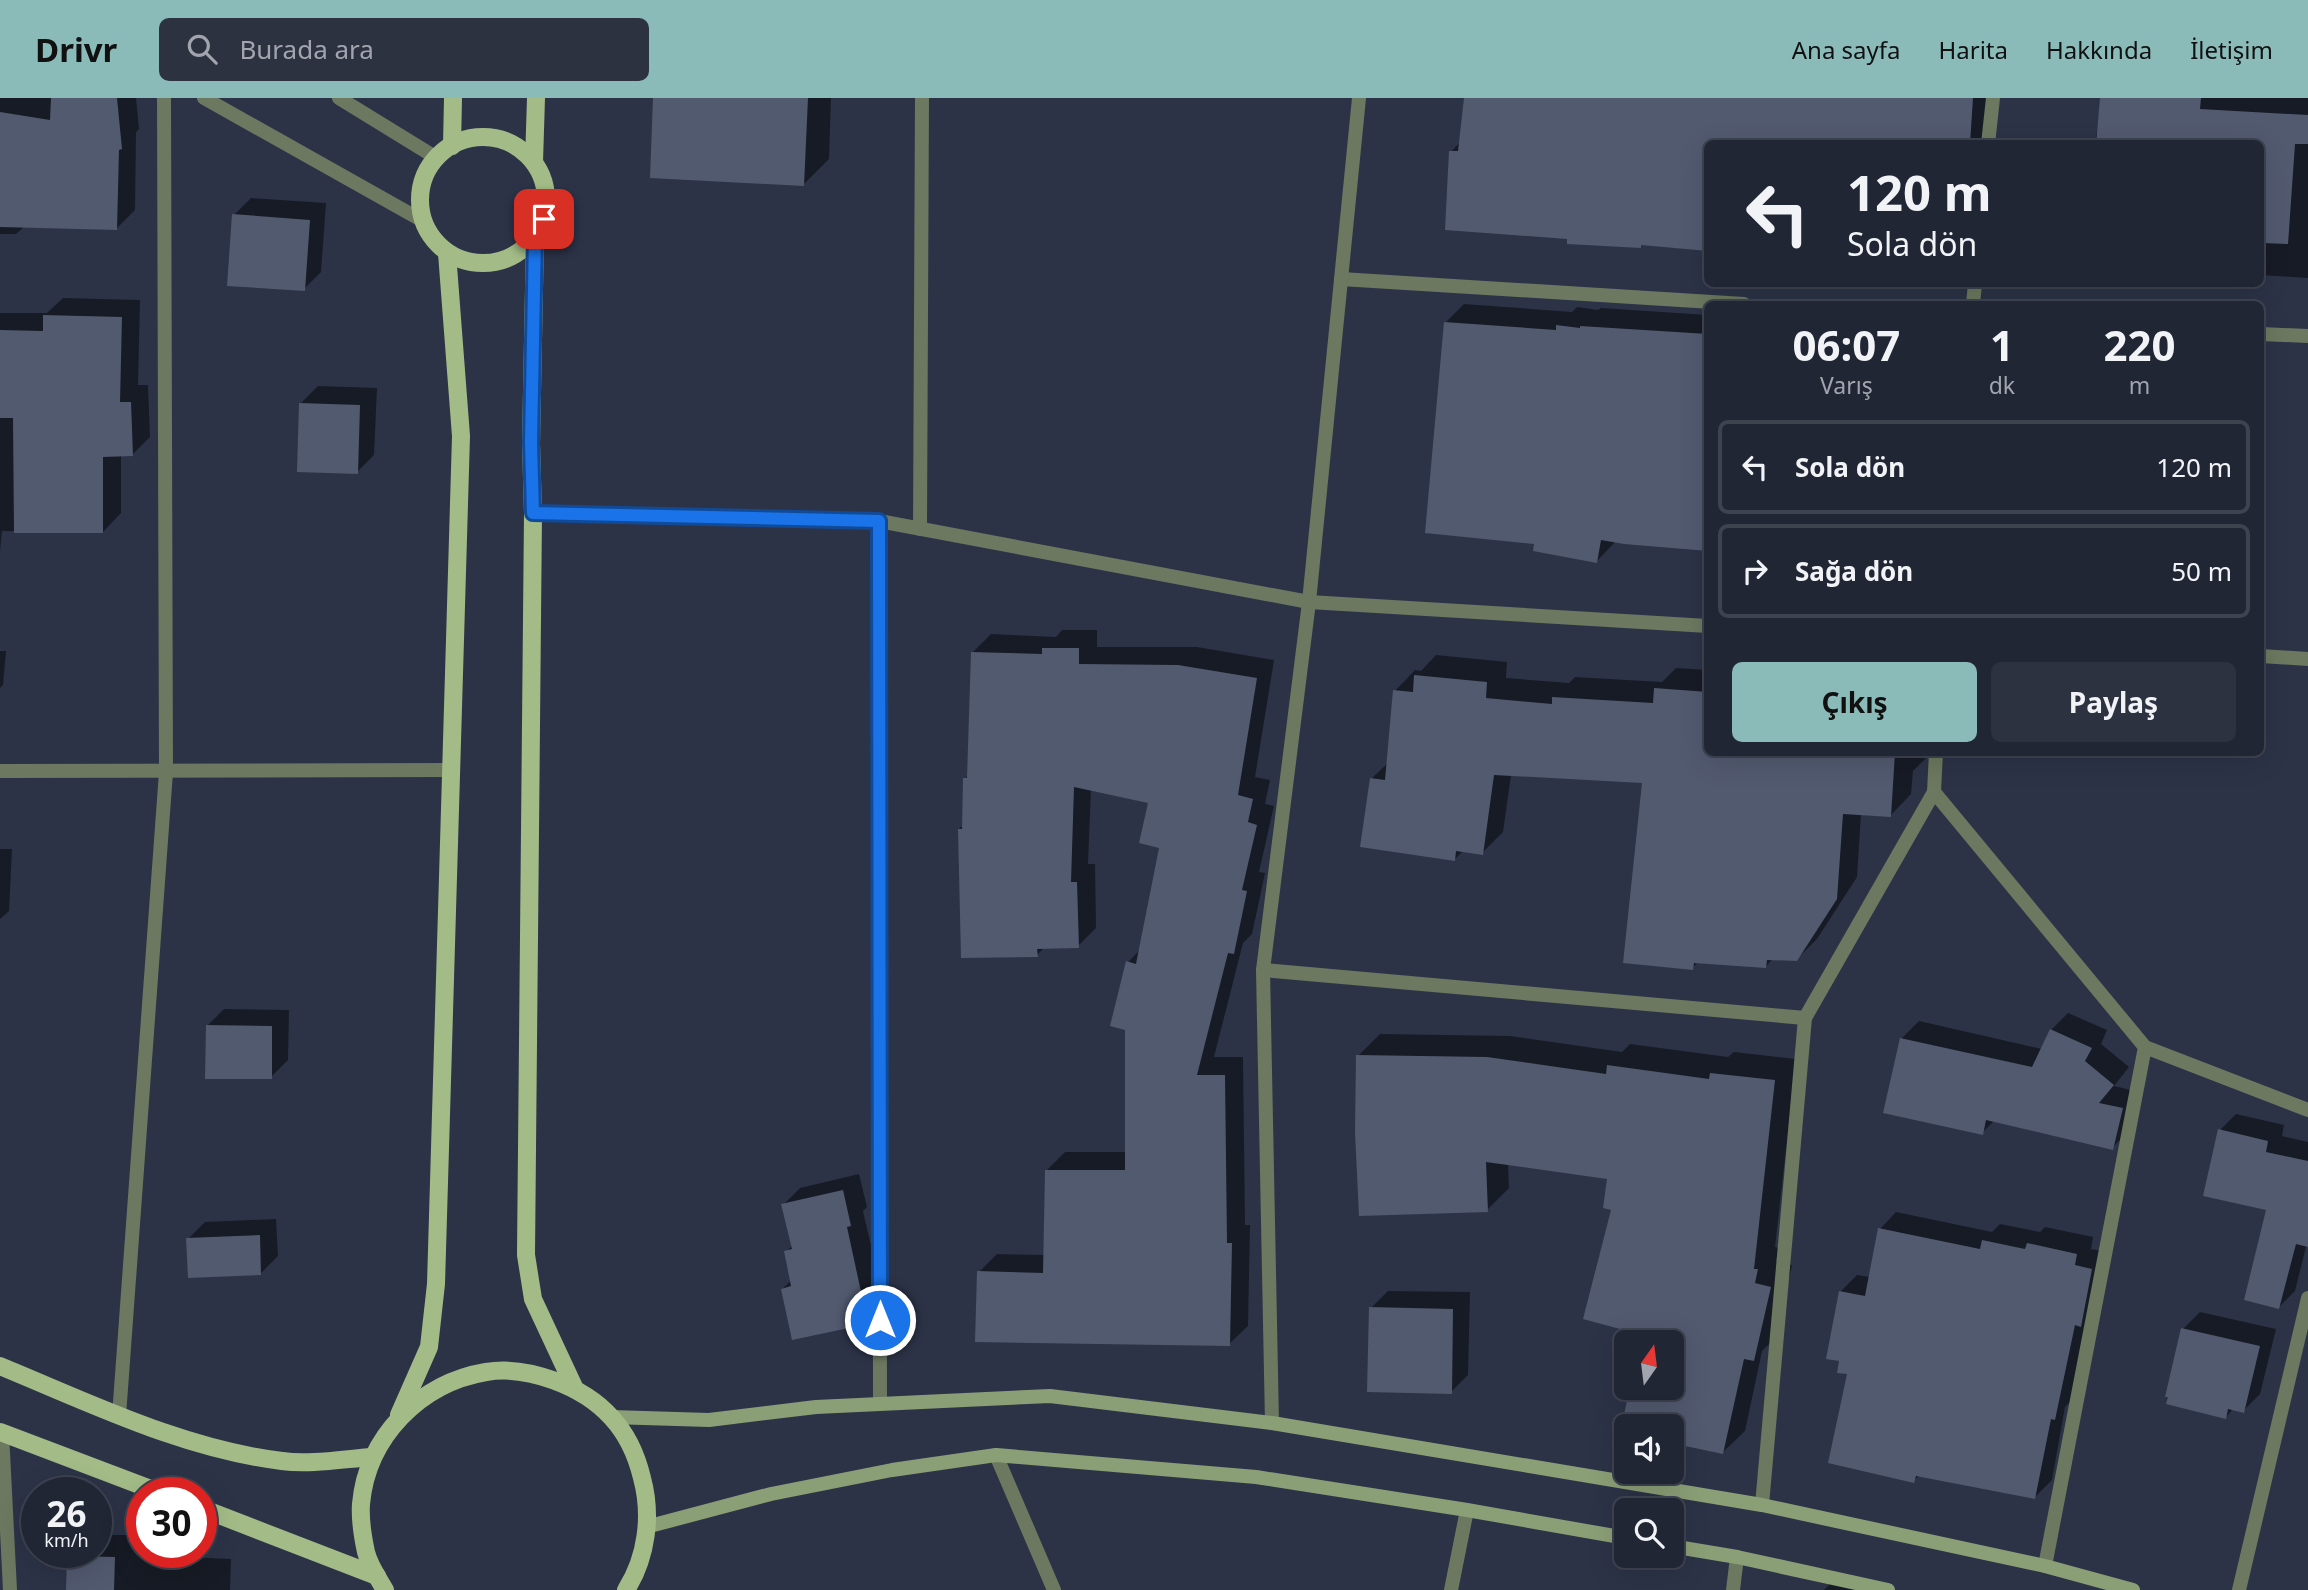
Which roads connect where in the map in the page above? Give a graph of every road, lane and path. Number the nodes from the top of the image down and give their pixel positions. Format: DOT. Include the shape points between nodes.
graph roads {
  1 [pos="164,98"];
  2 [pos="204,98"];
  3 [pos="339,98"];
  4 [pos="453,98"];
  5 [pos="536,98"];
  6 [pos="922,98"];
  7 [pos="1359,98"];
  8 [pos="1993,98"];
  9 [pos="1989,140"];
  10 [pos="452,146"];
  11 [pos="435,158"];
  12 [pos="534,162"];
  13 [pos="423,221"];
  14 [pos="535,237"];
  15 [pos="447,253"];
  16 [pos="1341,279"];
  17 [pos="1704,302"];
  18 [pos="2264,334"];
  19 [pos="2308,337"];
  20 [pos="533,513"];
  21 [pos="879,521"];
  22 [pos="919,528"];
  23 [pos="1309,602"];
  24 [pos="1704,626"];
  25 [pos="2264,656"];
  26 [pos="2308,659"];
  27 [pos="1936,756"];
  28 [pos="451,770"];
  29 [pos="0,771"];
  30 [pos="166,772"];
  31 [pos="1934,792"];
  32 [pos="1264,970"];
  33 [pos="1805,1018"];
  34 [pos="2145,1047"];
  35 [pos="2308,1110"];
  36 [pos="2308,1298"];
  37 [pos="0,1366"];
  38 [pos="575,1389"];
  39 [pos="880,1403"];
  40 [pos="400,1415"];
  41 [pos="120,1416"];
  42 [pos="611,1417"];
  43 [pos="1272,1423"];
  44 [pos="1,1433"];
  45 [pos="996,1455"];
  46 [pos="372,1457"];
  47 [pos="126,1480"];
  48 [pos="1762,1505"];
  49 [pos="1467,1510"];
  50 [pos="217,1515"];
  51 [pos="646,1527"];
  52 [pos="1614,1536"];
  53 [pos="1684,1548"];
  54 [pos="1737,1558"];
  55 [pos="2045,1566"];
  56 [pos="381,1583"];
  57 [pos="10,1590"];
  58 [pos="626,1590"];
  59 [pos="1055,1590"];
  60 [pos="1451,1590"];
  61 [pos="1732,1590"];
  62 [pos="1888,1590"];
  63 [pos="2133,1590"];
  64 [pos="2239,1590"];
  1 -- 30 [label="street"];
  2 -- 13 [label="street"];
  3 -- 11 [label="street"];
  4 -- 10 [label="main road"];
  5 -- 12 [label="main road"];
  6 -- 22 [label="street"];
  7 -- 16 [label="street"];
  8 -- 9 [label="street"];
  10 -- 11 [label="main road"];
  10 -- 12 [label="main road" via="482,137 502,140"];
  11 -- 13 [label="main road" via="422,181"];
  12 -- 14 [label="main road" via="547,199"];
  13 -- 15 [label="main road" via="432,239"];
  14 -- 15 [label="main road" via="521,251 494,262 464,261"];
  14 -- 20 [label="main road"];
  15 -- 28 [label="main road" via="461,436"];
  16 -- 17 [label="street"];
  16 -- 23 [label="street"];
  18 -- 19 [label="street"];
  20 -- 21 [label="street"];
  20 -- 38 [label="main road" via="526,1255 533,1299"];
  21 -- 22 [label="street"];
  21 -- 39 [label="street"];
  22 -- 23 [label="street"];
  23 -- 24 [label="street"];
  23 -- 32 [label="street"];
  25 -- 26 [label="street"];
  27 -- 31 [label="street"];
  28 -- 30 [label="street"];
  28 -- 40 [label="main road" via="436,1284 429,1347"];
  29 -- 30 [label="street"];
  30 -- 41 [label="street"];
  31 -- 33 [label="street"];
  31 -- 34 [label="street"];
  32 -- 33 [label="street"];
  32 -- 43 [label="street"];
  33 -- 48 [label="street"];
  34 -- 35 [label="street"];
  34 -- 55 [label="street"];
  36 -- 64 [label="street"];
  37 -- 41 [label="main road"];
  38 -- 40 [label="main road" via="533,1373 487,1371 439,1386"];
  38 -- 42 [label="main road"];
  39 -- 42 [label="main road" via="709,1420"];
  39 -- 43 [label="main road" via="1050,1396"];
  40 -- 46 [label="main road"];
  41 -- 46 [label="main road" via="220,1450 284,1462"];
  42 -- 51 [label="main road" via="636,1455 648,1499"];
  43 -- 48 [label="main road"];
  44 -- 47 [label="main road"];
  44 -- 57 [label="street"];
  45 -- 49 [label="main road" via="1256,1477"];
  45 -- 51 [label="main road" via="771,1494"];
  45 -- 59 [label="street"];
  46 -- 56 [label="main road" via="361,1505 367,1554"];
  48 -- 55 [label="main road"];
  49 -- 52 [label="main road"];
  49 -- 60 [label="street"];
  50 -- 56 [label="main road"];
  51 -- 58 [label="main road" via="645,1545"];
  53 -- 54 [label="main road"];
  54 -- 61 [label="street"];
  54 -- 62 [label="main road"];
  55 -- 63 [label="main road"];
}
